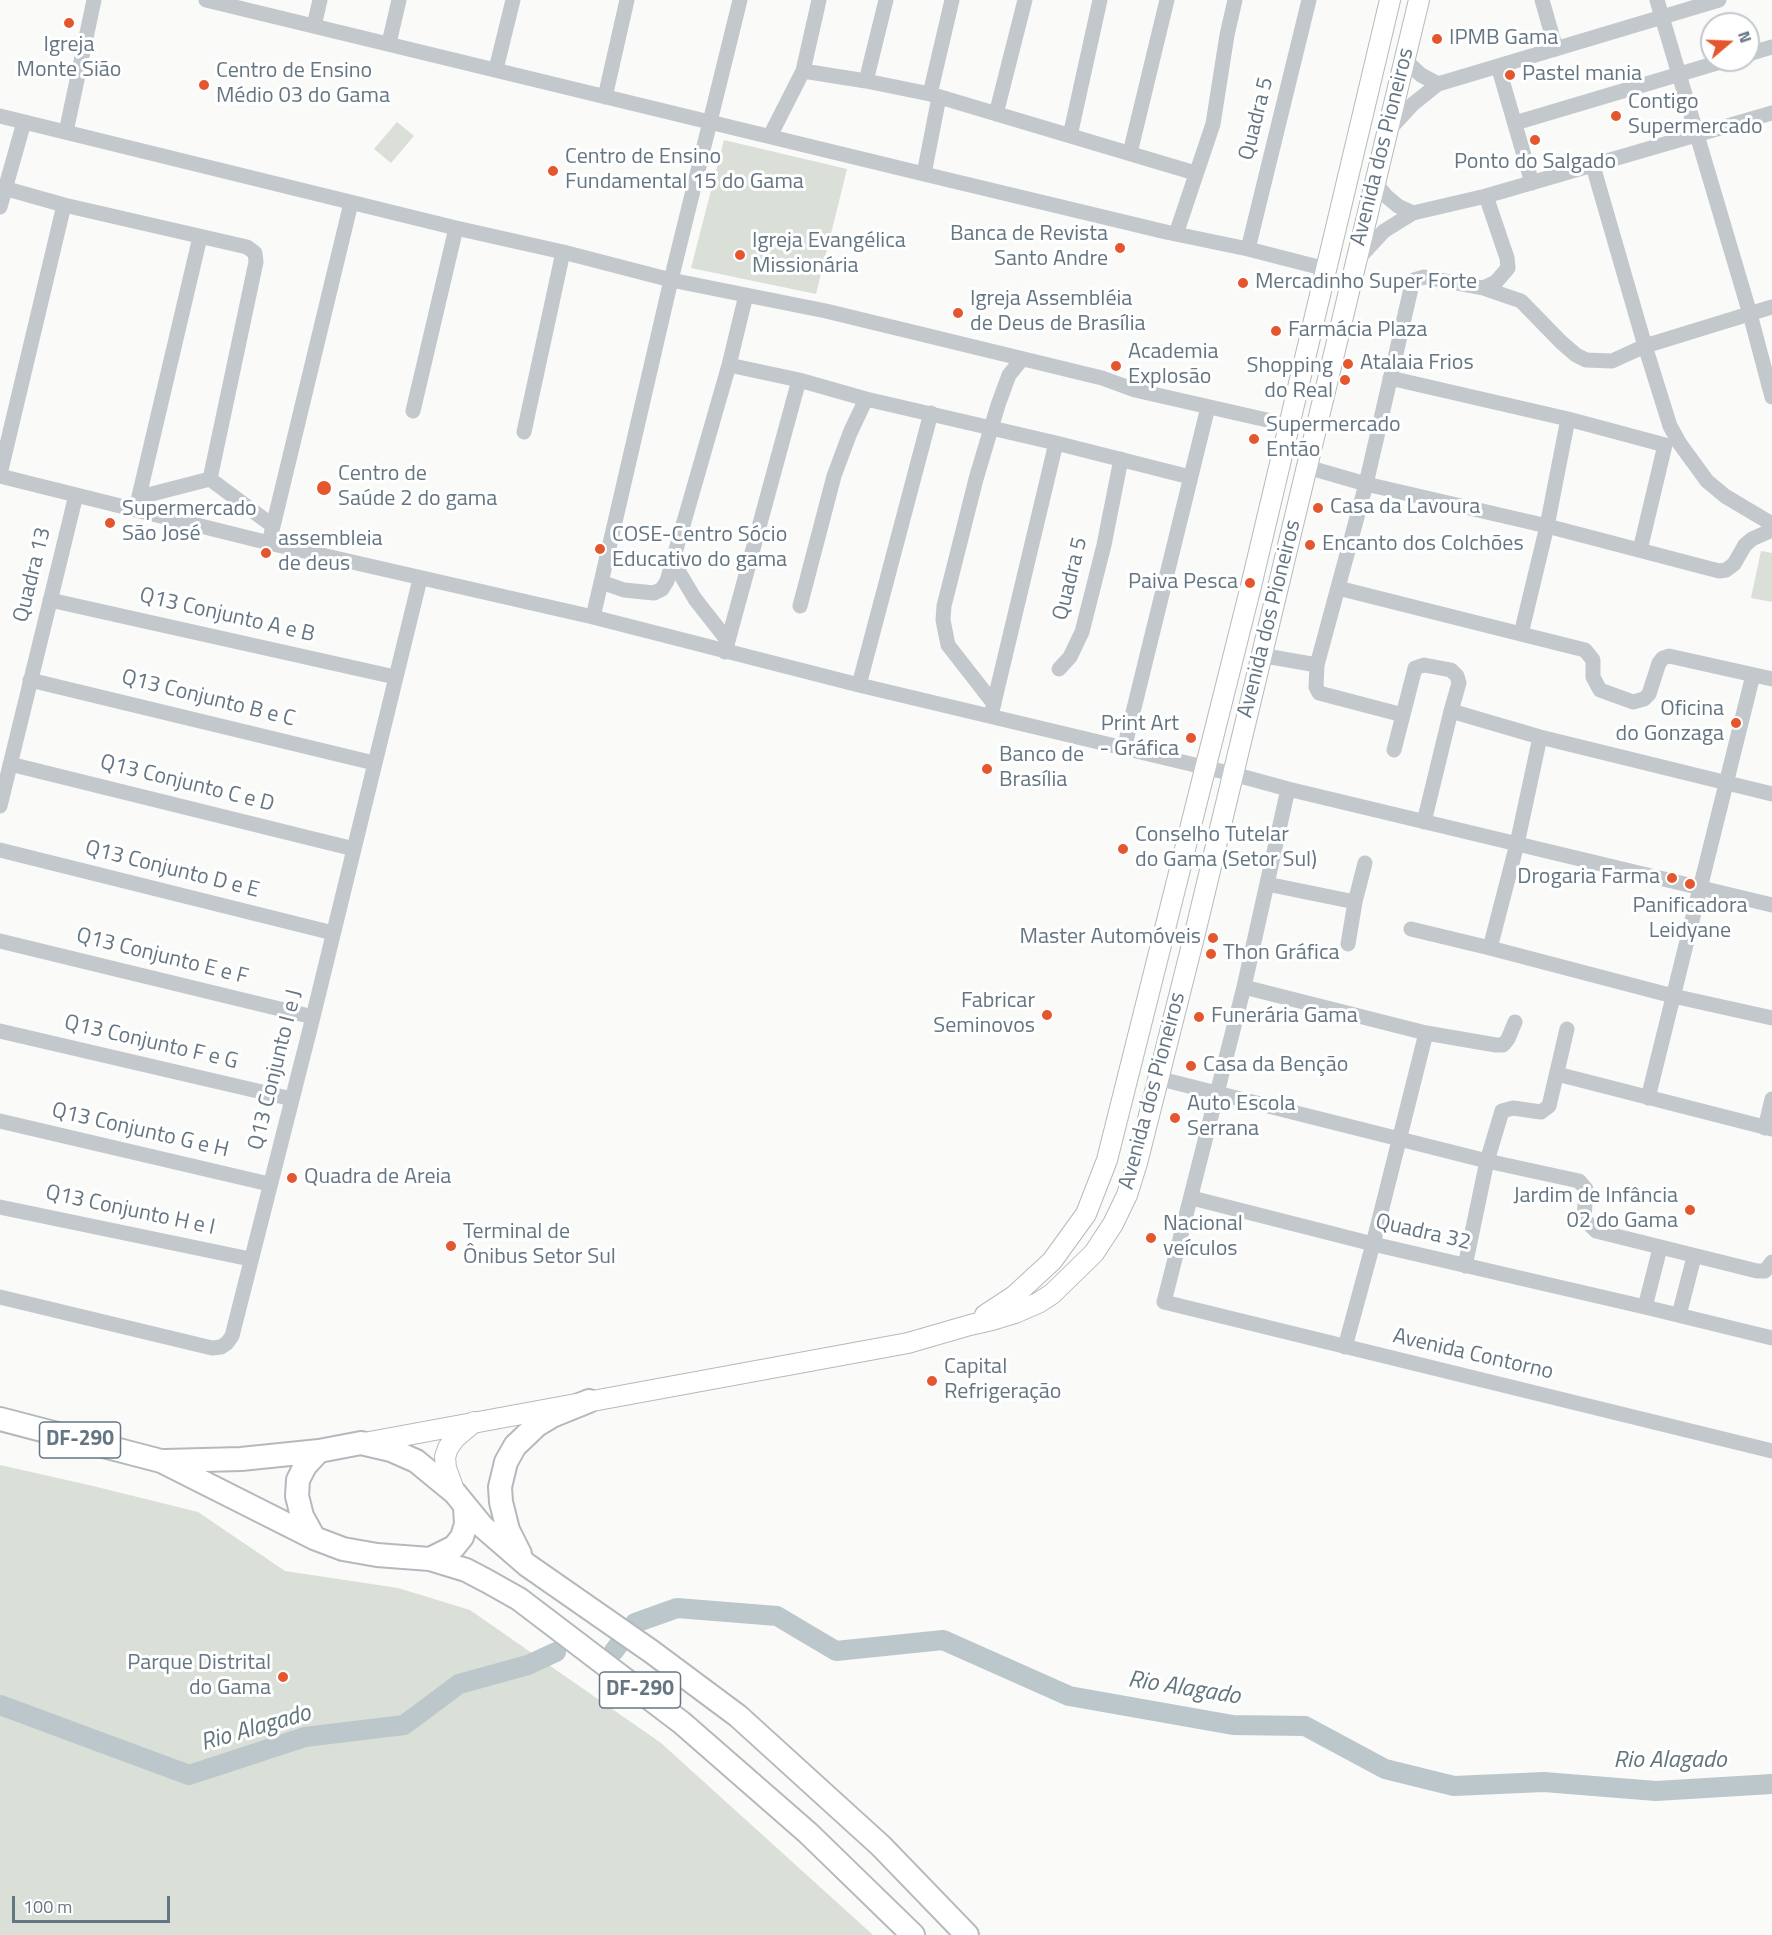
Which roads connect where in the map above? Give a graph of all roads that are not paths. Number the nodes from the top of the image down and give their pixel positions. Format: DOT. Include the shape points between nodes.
graph roads {
  1 [pos="94,0"];
  2 [pos="206,0"];
  3 [pos="320,0"];
  4 [pos="399,0"];
  5 [pos="513,0"];
  6 [pos="627,0"];
  7 [pos="740,0"];
  8 [pos="819,0"];
  9 [pos="886,0"];
  10 [pos="952,0"];
  11 [pos="1025,0"];
  12 [pos="1100,0"];
  13 [pos="1167,0"];
  14 [pos="1235,0"];
  15 [pos="1309,0"];
  16 [pos="1390,0"];
  17 [pos="1419,0"];
  18 [pos="1542,0"];
  19 [pos="1657,0"];
  20 [pos="1719,0"];
  21 [pos="1662,16"];
  22 [pos="314,26"];
  23 [pos="389,43"];
  24 [pos="1556,49"];
  25 [pos="1405,60"];
  26 [pos="1498,66"];
  27 [pos="1700,68"];
  28 [pos="496,69"];
  29 [pos="803,71"];
  30 [pos="1678,74"];
  31 [pos="866,81"];
  32 [pos="1438,84"];
  33 [pos="934,96"];
  34 [pos="605,97"];
  35 [pos="1772,113"];
  36 [pos="996,114"];
  37 [pos="0,116"];
  38 [pos="24,122"];
  39 [pos="711,122"];
  40 [pos="1515,123"];
  41 [pos="66,132"];
  42 [pos="1697,134"];
  43 [pos="770,136"];
  44 [pos="1071,136"];
  45 [pos="1385,136"];
  46 [pos="1130,153"];
  47 [pos="1593,166"];
  48 [pos="1195,173"];
  49 [pos="924,174"];
  50 [pos="1532,183"];
  51 [pos="1346,184"];
  52 [pos="2,188"];
  53 [pos="1372,190"];
  54 [pos="1486,196"];
  55 [pos="351,202"];
  56 [pos="64,205"];
  57 [pos="0,207"];
  58 [pos="1413,213"];
  59 [pos="456,228"];
  60 [pos="1176,234"];
  61 [pos="200,237"];
  62 [pos="1248,249"];
  63 [pos="563,252"];
  64 [pos="1355,262"];
  65 [pos="1326,269"];
  66 [pos="671,280"];
  67 [pos="1483,288"];
  68 [pos="746,295"];
  69 [pos="1772,307"];
  70 [pos="1750,314"];
  71 [pos="1646,346"];
  72 [pos="1022,358"];
  73 [pos="729,365"];
  74 [pos="1390,378"];
  75 [pos="799,380"];
  76 [pos="1772,397"];
  77 [pos="866,399"];
  78 [pos="1208,407"];
  79 [pos="413,411"];
  80 [pos="931,413"];
  81 [pos="1568,419"];
  82 [pos="1289,425"];
  83 [pos="1670,426"];
  84 [pos="992,428"];
  85 [pos="524,432"];
  86 [pos="1056,443"];
  87 [pos="1665,445"];
  88 [pos="1120,459"];
  89 [pos="1307,467"];
  90 [pos="0,475"];
  91 [pos="1190,477"];
  92 [pos="210,478"];
  93 [pos="1366,484"];
  94 [pos="76,495"];
  95 [pos="138,503"];
  96 [pos="1772,524"];
  97 [pos="273,526"];
  98 [pos="1547,526"];
  99 [pos="1772,530"];
  100 [pos="269,543"];
  101 [pos="1640,550"];
  102 [pos="673,562"];
  103 [pos="1256,563"];
  104 [pos="420,579"];
  105 [pos="1279,581"];
  106 [pos="601,582"];
  107 [pos="1251,586"];
  108 [pos="1338,588"];
  109 [pos="50,600"];
  110 [pos="800,606"];
  111 [pos="592,617"];
  112 [pos="1521,634"];
  113 [pos="727,646"];
  114 [pos="1260,655"];
  115 [pos="1317,665"];
  116 [pos="1059,669"];
  117 [pos="1753,675"];
  118 [pos="395,677"];
  119 [pos="1772,679"];
  120 [pos="30,680"];
  121 [pos="859,685"];
  122 [pos="992,710"];
  123 [pos="1451,711"];
  124 [pos="1402,714"];
  125 [pos="1540,737"];
  126 [pos="1124,749"];
  127 [pos="1394,750"];
  128 [pos="374,763"];
  129 [pos="10,764"];
  130 [pos="1204,768"];
  131 [pos="1233,774"];
  132 [pos="1727,783"];
  133 [pos="1288,789"];
  134 [pos="1772,794"];
  135 [pos="0,806"];
  136 [pos="1424,822"];
  137 [pos="1517,844"];
  138 [pos="354,849"];
  139 [pos="0,850"];
  140 [pos="1365,863"];
  141 [pos="1267,884"];
  142 [pos="1699,888"];
  143 [pos="1355,902"];
  144 [pos="1772,905"];
  145 [pos="1167,924"];
  146 [pos="1411,929"];
  147 [pos="333,933"];
  148 [pos="1195,933"];
  149 [pos="0,941"];
  150 [pos="1348,944"];
  151 [pos="1490,948"];
  152 [pos="1244,987"];
  153 [pos="1673,996"];
  154 [pos="313,1017"];
  155 [pos="1772,1018"];
  156 [pos="1515,1022"];
  157 [pos="1567,1029"];
  158 [pos="0,1031"];
  159 [pos="1426,1033"];
  160 [pos="1557,1074"];
  161 [pos="1157,1078"];
  162 [pos="1217,1093"];
  163 [pos="1648,1098"];
  164 [pos="292,1099"];
  165 [pos="1772,1100"];
  166 [pos="0,1124"];
  167 [pos="1768,1128"];
  168 [pos="1400,1138"];
  169 [pos="1487,1161"];
  170 [pos="269,1184"];
  171 [pos="1192,1198"];
  172 [pos="0,1207"];
  173 [pos="1086,1214"];
  174 [pos="1113,1224"];
  175 [pos="1373,1244"];
  176 [pos="1660,1248"];
  177 [pos="1694,1257"];
  178 [pos="250,1259"];
  179 [pos="1772,1262"];
  180 [pos="1465,1266"];
  181 [pos="0,1297"];
  182 [pos="1645,1307"];
  183 [pos="1679,1315"];
  184 [pos="970,1325"];
  185 [pos="1772,1338"];
  186 [pos="1344,1347"];
  187 [pos="589,1401"];
  188 [pos="0,1419"];
  189 [pos="474,1422"];
  190 [pos="361,1443"];
  191 [pos="1772,1450"];
  192 [pos="319,1451"];
  193 [pos="161,1461"];
  194 [pos="460,1500"];
  195 [pos="314,1538"];
  196 [pos="430,1559"];
  197 [pos="527,1565"];
  198 [pos="913,1935"];
  199 [pos="967,1935"];
  1 -- 41 [label="street"];
  2 -- 22 [label="street"];
  3 -- 22 [label="street"];
  4 -- 23 [label="street"];
  5 -- 28 [label="street"];
  6 -- 34 [label="street"];
  7 -- 39 [label="street"];
  8 -- 29 [label="street"];
  9 -- 31 [label="street"];
  10 -- 33 [label="street"];
  11 -- 36 [label="street"];
  12 -- 44 [label="street"];
  13 -- 46 [label="street"];
  14 -- 48 [label="street" via="1217,106"];
  15 -- 62 [label="street, Quadra 5"];
  16 -- 51 [label="main road, Avenida dos Pioneiros"];
  17 -- 25 [label="main road, Avenida dos Pioneiros"];
  18 -- 24 [label="street"];
  19 -- 21 [label="street"];
  20 -- 21 [label="street"];
  21 -- 24 [label="street"];
  21 -- 30 [label="street"];
  22 -- 23 [label="street"];
  23 -- 28 [label="street"];
  24 -- 26 [label="street"];
  25 -- 32 [label="street"];
  25 -- 45 [label="main road, Avenida dos Pioneiros"];
  26 -- 32 [label="street"];
  26 -- 40 [label="street"];
  27 -- 30 [label="street"];
  28 -- 34 [label="street"];
  29 -- 31 [label="street"];
  29 -- 43 [label="street"];
  30 -- 40 [label="street"];
  30 -- 42 [label="street"];
  31 -- 33 [label="street"];
  32 -- 45 [label="street" via="1413,104"];
  33 -- 36 [label="street"];
  33 -- 49 [label="street"];
  34 -- 39 [label="street"];
  35 -- 42 [label="street"];
  36 -- 44 [label="street"];
  37 -- 38 [label="street"];
  38 -- 41 [label="street"];
  38 -- 52 [label="street"];
  39 -- 43 [label="street"];
  39 -- 66 [label="street"];
  40 -- 50 [label="street"];
  41 -- 55 [label="street"];
  42 -- 47 [label="street"];
  42 -- 70 [label="street"];
  43 -- 49 [label="street"];
  44 -- 46 [label="street"];
  45 -- 53 [label="main road, Avenida dos Pioneiros"];
  46 -- 48 [label="street"];
  47 -- 50 [label="street"];
  47 -- 71 [label="street"];
  48 -- 60 [label="street"];
  49 -- 60 [label="street"];
  50 -- 54 [label="street"];
  51 -- 53 [label="main road" via="1357,201"];
  51 -- 65 [label="main road, Avenida dos Pioneiros"];
  52 -- 56 [label="street"];
  52 -- 57 [label="street"];
  53 -- 58 [label="street"];
  53 -- 64 [label="main road, Avenida dos Pioneiros"];
  54 -- 58 [label="street"];
  54 -- 67 [label="street" via="1508,268 1496,282"];
  55 -- 59 [label="street"];
  55 -- 97 [label="street"];
  56 -- 61 [label="street"];
  56 -- 90 [label="street"];
  58 -- 64 [label="street" via="1384,231"];
  59 -- 63 [label="street"];
  59 -- 79 [label="street"];
  60 -- 62 [label="street"];
  61 -- 92 [label="street" via="247,247 255,253 256,262"];
  61 -- 95 [label="street"];
  62 -- 65 [label="street"];
  63 -- 66 [label="street"];
  63 -- 85 [label="street"];
  64 -- 89 [label="main road, Avenida dos Pioneiros"];
  65 -- 82 [label="main road, Avenida dos Pioneiros"];
  66 -- 68 [label="street"];
  66 -- 106 [label="street"];
  67 -- 71 [label="street" via="1521,301 1561,342 1586,360 1612,361"];
  67 -- 74 [label="street" via="1424,278 1414,280"];
  68 -- 72 [label="street"];
  68 -- 73 [label="street"];
  69 -- 70 [label="street"];
  70 -- 71 [label="street"];
  70 -- 76 [label="street"];
  71 -- 83 [label="street"];
  72 -- 78 [label="street"];
  72 -- 84 [label="street" via="1009,375"];
  73 -- 75 [label="street"];
  73 -- 102 [label="street"];
  74 -- 81 [label="street"];
  74 -- 93 [label="street"];
  75 -- 77 [label="street"];
  75 -- 113 [label="street"];
  77 -- 80 [label="street"];
  77 -- 110 [label="street" via="834,476"];
  78 -- 82 [label="street"];
  78 -- 91 [label="street"];
  80 -- 84 [label="street"];
  80 -- 121 [label="street"];
  81 -- 87 [label="street"];
  81 -- 98 [label="street"];
  82 -- 103 [label="main road, Avenida dos Pioneiros"];
  83 -- 87 [label="street"];
  83 -- 96 [label="street" via="1707,481"];
  84 -- 86 [label="street"];
  84 -- 122 [label="street" via="966,516 943,620 948,645"];
  86 -- 88 [label="street"];
  86 -- 122 [label="street"];
  87 -- 101 [label="street"];
  88 -- 91 [label="street"];
  88 -- 116 [label="street, Quadra 5" via="1082,632 1070,657"];
  89 -- 93 [label="street"];
  89 -- 105 [label="main road, Avenida dos Pioneiros"];
  90 -- 94 [label="street"];
  91 -- 126 [label="street"];
  92 -- 95 [label="street"];
  92 -- 97 [label="street"];
  93 -- 98 [label="street"];
  93 -- 108 [label="street"];
  94 -- 95 [label="street"];
  94 -- 109 [label="street, Quadra 13"];
  95 -- 100 [label="street"];
  97 -- 100 [label="street"];
  98 -- 101 [label="street"];
  98 -- 112 [label="street"];
  99 -- 101 [label="street" via="1744,545 1726,570"];
  100 -- 104 [label="street"];
  102 -- 106 [label="street" via="667,581 654,593 624,590"];
  102 -- 113 [label="street"];
  103 -- 105 [label="main road"];
  103 -- 107 [label="main road, Avenida dos Pioneiros"];
  104 -- 111 [label="street"];
  104 -- 118 [label="street, Q13 Conjunto I e J"];
  105 -- 107 [label="main road"];
  105 -- 114 [label="main road, Avenida dos Pioneiros"];
  106 -- 111 [label="street"];
  107 -- 130 [label="main road, Avenida dos Pioneiros"];
  108 -- 112 [label="street"];
  108 -- 115 [label="street"];
  109 -- 118 [label="street, Q13 Conjunto A e B"];
  109 -- 120 [label="street, Quadra 13"];
  111 -- 113 [label="street"];
  112 -- 117 [label="street" via="1585,650 1593,660 1593,677 1600,690 1633,702 1649,694 1659,663 1669,656"];
  113 -- 121 [label="street"];
  114 -- 115 [label="street"];
  114 -- 131 [label="main road, Avenida dos Pioneiros"];
  115 -- 124 [label="street" via="1319,693"];
  117 -- 119 [label="street"];
  117 -- 132 [label="street"];
  118 -- 128 [label="street, Q13 Conjunto I e J"];
  120 -- 128 [label="street, Q13 Conjunto B e C"];
  120 -- 129 [label="street, Quadra 13"];
  121 -- 122 [label="street"];
  122 -- 126 [label="street"];
  123 -- 124 [label="street" via="1459,683 1457,676 1451,670 1424,665 1413,672"];
  123 -- 125 [label="street"];
  123 -- 136 [label="street"];
  124 -- 127 [label="street"];
  125 -- 132 [label="street"];
  125 -- 137 [label="street"];
  126 -- 130 [label="street"];
  128 -- 138 [label="street, Q13 Conjunto I e J"];
  129 -- 135 [label="street, Quadra 13"];
  129 -- 138 [label="street, Q13 Conjunto C e D"];
  130 -- 131 [label="street"];
  130 -- 145 [label="main road, Avenida dos Pioneiros"];
  131 -- 133 [label="street"];
  131 -- 148 [label="main road, Avenida dos Pioneiros"];
  132 -- 134 [label="street"];
  132 -- 142 [label="street"];
  133 -- 136 [label="street"];
  133 -- 141 [label="street"];
  136 -- 137 [label="street"];
  137 -- 142 [label="street"];
  137 -- 151 [label="street"];
  138 -- 147 [label="street, Q13 Conjunto I e J"];
  139 -- 147 [label="street, Q13 Conjunto D e E"];
  140 -- 143 [label="street"];
  141 -- 143 [label="street"];
  141 -- 152 [label="street"];
  142 -- 144 [label="street"];
  142 -- 153 [label="street"];
  143 -- 150 [label="street"];
  145 -- 148 [label="main road" via="1183,934"];
  145 -- 173 [label="main road, Avenida dos Pioneiros" via="1107,1160"];
  146 -- 151 [label="street"];
  147 -- 154 [label="street, Q13 Conjunto I e J"];
  148 -- 161 [label="main road, Avenida dos Pioneiros"];
  149 -- 154 [label="street, Q13 Conjunto E e F"];
  151 -- 153 [label="street"];
  152 -- 159 [label="street"];
  152 -- 162 [label="street"];
  153 -- 155 [label="street"];
  153 -- 163 [label="street"];
  154 -- 164 [label="street, Q13 Conjunto I e J"];
  156 -- 159 [label="street" via="1508,1039 1496,1046"];
  157 -- 160 [label="street"];
  158 -- 164 [label="street, Q13 Conjunto F e G"];
  159 -- 168 [label="street"];
  160 -- 163 [label="street"];
  160 -- 169 [label="street" via="1546,1110 1503,1111"];
  161 -- 162 [label="street"];
  161 -- 174 [label="main road, Avenida dos Pioneiros" via="1137,1163"];
  162 -- 168 [label="street"];
  162 -- 171 [label="street"];
  163 -- 167 [label="street"];
  164 -- 170 [label="street, Q13 Conjunto I e J"];
  165 -- 167 [label="street"];
  166 -- 170 [label="street, Q13 Conjunto G e H"];
  168 -- 169 [label="street"];
  168 -- 175 [label="street"];
  169 -- 176 [label="street" via="1579,1181 1586,1189 1584,1219 1596,1231"];
  169 -- 180 [label="street"];
  170 -- 178 [label="street, Q13 Conjunto I e J"];
  171 -- 175 [label="street, Quadra 32"];
  171 -- 186 [label="street, Avenida Contorno" via="1164,1302"];
  172 -- 178 [label="street, Q13 Conjunto H e I"];
  173 -- 174 [label="main road" via="1099,1224"];
  173 -- 184 [label="main road, Avenida dos Pioneiros" via="1052,1261 1014,1296"];
  174 -- 184 [label="main road, Avenida dos Pioneiros" via="1094,1252 1052,1294 1015,1313"];
  175 -- 180 [label="street, Quadra 32"];
  175 -- 186 [label="street"];
  176 -- 177 [label="street"];
  176 -- 182 [label="street"];
  177 -- 179 [label="street" via="1757,1271 1766,1271"];
  177 -- 183 [label="street"];
  178 -- 181 [label="street, Q13 Conjunto I e J" via="232,1336 221,1347"];
  180 -- 182 [label="street, Quadra 32"];
  182 -- 183 [label="street, Quadra 32"];
  183 -- 185 [label="street, Quadra 32"];
  184 -- 187 [label="main road" via="908,1343"];
  186 -- 191 [label="street, Avenida Contorno"];
  187 -- 189 [label="main road"];
  187 -- 197 [label="highway" via="537,1425 515,1446 506,1462 500,1487 503,1515 514,1546"];
  188 -- 193 [label="highway, DF-290"];
  189 -- 190 [label="main road"];
  189 -- 194 [label="main road" via="455,1438 445,1457"];
  190 -- 192 [label="highway, DF-290"];
  190 -- 194 [label="highway, DF-290" via="416,1461"];
  192 -- 193 [label="highway, DF-290" via="241,1459"];
  192 -- 195 [label="highway" via="298,1480 297,1496"];
  193 -- 195 [label="highway, DF-290"];
  194 -- 196 [label="highway" via="466,1524 462,1537 453,1547"];
  194 -- 197 [label="highway, DF-290" via="482,1526"];
  195 -- 196 [label="highway, DF-290" via="343,1549"];
  196 -- 198 [label="highway, DF-290" via="466,1570 511,1594 682,1723 808,1833"];
  197 -- 199 [label="highway, DF-290" via="712,1696 767,1742 881,1846"];
}
